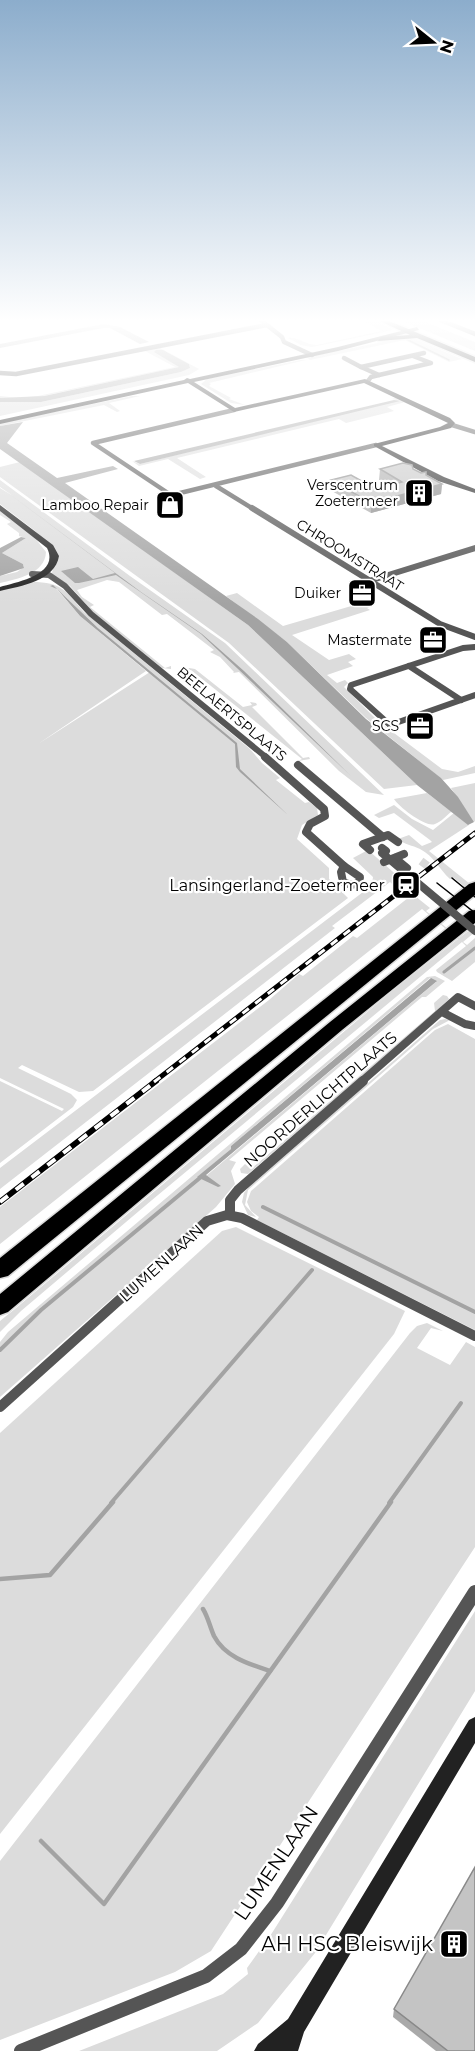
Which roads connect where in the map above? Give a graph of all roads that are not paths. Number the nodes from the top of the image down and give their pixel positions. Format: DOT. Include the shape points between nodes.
graph roads {
  1 [pos="29,414"];
  2 [pos="218,414"];
  3 [pos="437,414"];
  4 [pos="0,420"];
  5 [pos="452,425"];
  6 [pos="475,432"];
  7 [pos="376,446"];
  8 [pos="216,486"];
  9 [pos="475,491"];
  10 [pos="0,507"];
  11 [pos="475,548"];
  12 [pos="37,575"];
  13 [pos="369,581"];
  14 [pos="0,584"];
  15 [pos="0,589"];
  16 [pos="475,637"];
  17 [pos="475,647"];
  18 [pos="409,666"];
  19 [pos="475,695"];
  20 [pos="461,700"];
  21 [pos="298,765"];
  22 [pos="330,792"];
  23 [pos="312,799"];
  24 [pos="383,837"];
  25 [pos="398,842"];
  26 [pos="374,848"];
  27 [pos="404,854"];
  28 [pos="395,858"];
  29 [pos="418,865"];
  30 [pos="344,866"];
  31 [pos="406,873"];
  32 [pos="475,887"];
  33 [pos="446,908"];
  34 [pos="431,913"];
  35 [pos="475,915"];
  36 [pos="475,931"];
  37 [pos="475,1006"];
  38 [pos="442,1012"];
  39 [pos="475,1026"];
  40 [pos="230,1215"];
  41 [pos="0,1270"];
  42 [pos="0,1306"];
  43 [pos="475,1336"];
  44 [pos="0,1407"];
  45 [pos="475,1592"];
  46 [pos="475,1726"];
  47 [pos="296,2026"];
  48 [pos="21,2051"];
  49 [pos="265,2051"];
  50 [pos="287,2051"];
  1 -- 4 [label="street"];
  2 -- 8 [label="street" via="93,443 168,493 184,494"];
  3 -- 5 [label="street"];
  5 -- 6 [label="street"];
  5 -- 7 [label="street"];
  7 -- 8 [label="street"];
  7 -- 9 [label="street" via="450,483"];
  8 -- 13 [label="street, CHROOMSTRAAT"];
  10 -- 12 [label="street" via="46,545 47,560"];
  11 -- 13 [label="street"];
  12 -- 14 [label="street"];
  12 -- 15 [label="street"];
  12 -- 23 [label="street, BEELAERTSPLAATS" via="68,588 91,614"];
  13 -- 16 [label="street, CHROOMSTRAAT" via="440,624"];
  17 -- 18 [label="street"];
  18 -- 20 [label="street"];
  18 -- 20 [label="street" via="351,685 350,689 390,725"];
  19 -- 20 [label="street"];
  21 -- 22 [label="street"];
  22 -- 23 [label="street"];
  22 -- 24 [label="street"];
  23 -- 30 [label="street, BEELAERTSPLAATS" via="326,814 309,824 307,833"];
  24 -- 25 [label="street" via="388,835"];
  24 -- 26 [label="street"];
  26 -- 28 [label="street" via="385,862"];
  26 -- 31 [label="street, bridge" via="386,851 382,853"];
  27 -- 28 [label="street"];
  28 -- 31 [label="street"];
  29 -- 31 [label="street"];
  31 -- 33 [label="street, bridge"];
  32 -- 41 [label="highway"];
  33 -- 34 [label="street"];
  33 -- 36 [label="street, bridge"];
  35 -- 42 [label="highway"];
  37 -- 38 [label="street, NOORDERLICHTPLAATS" via="458,997"];
  38 -- 39 [label="street"];
  38 -- 40 [label="street, NOORDERLICHTPLAATS" via="238,1190 230,1200"];
  40 -- 43 [label="street"];
  40 -- 44 [label="street, LUMENLAAN" via="207,1221"];
  45 -- 48 [label="street, LUMENLAAN" via="277,1904 241,1949 192,1984"];
  46 -- 47 [label="street"];
  47 -- 49 [label="street"];
  47 -- 50 [label="street"];
}
